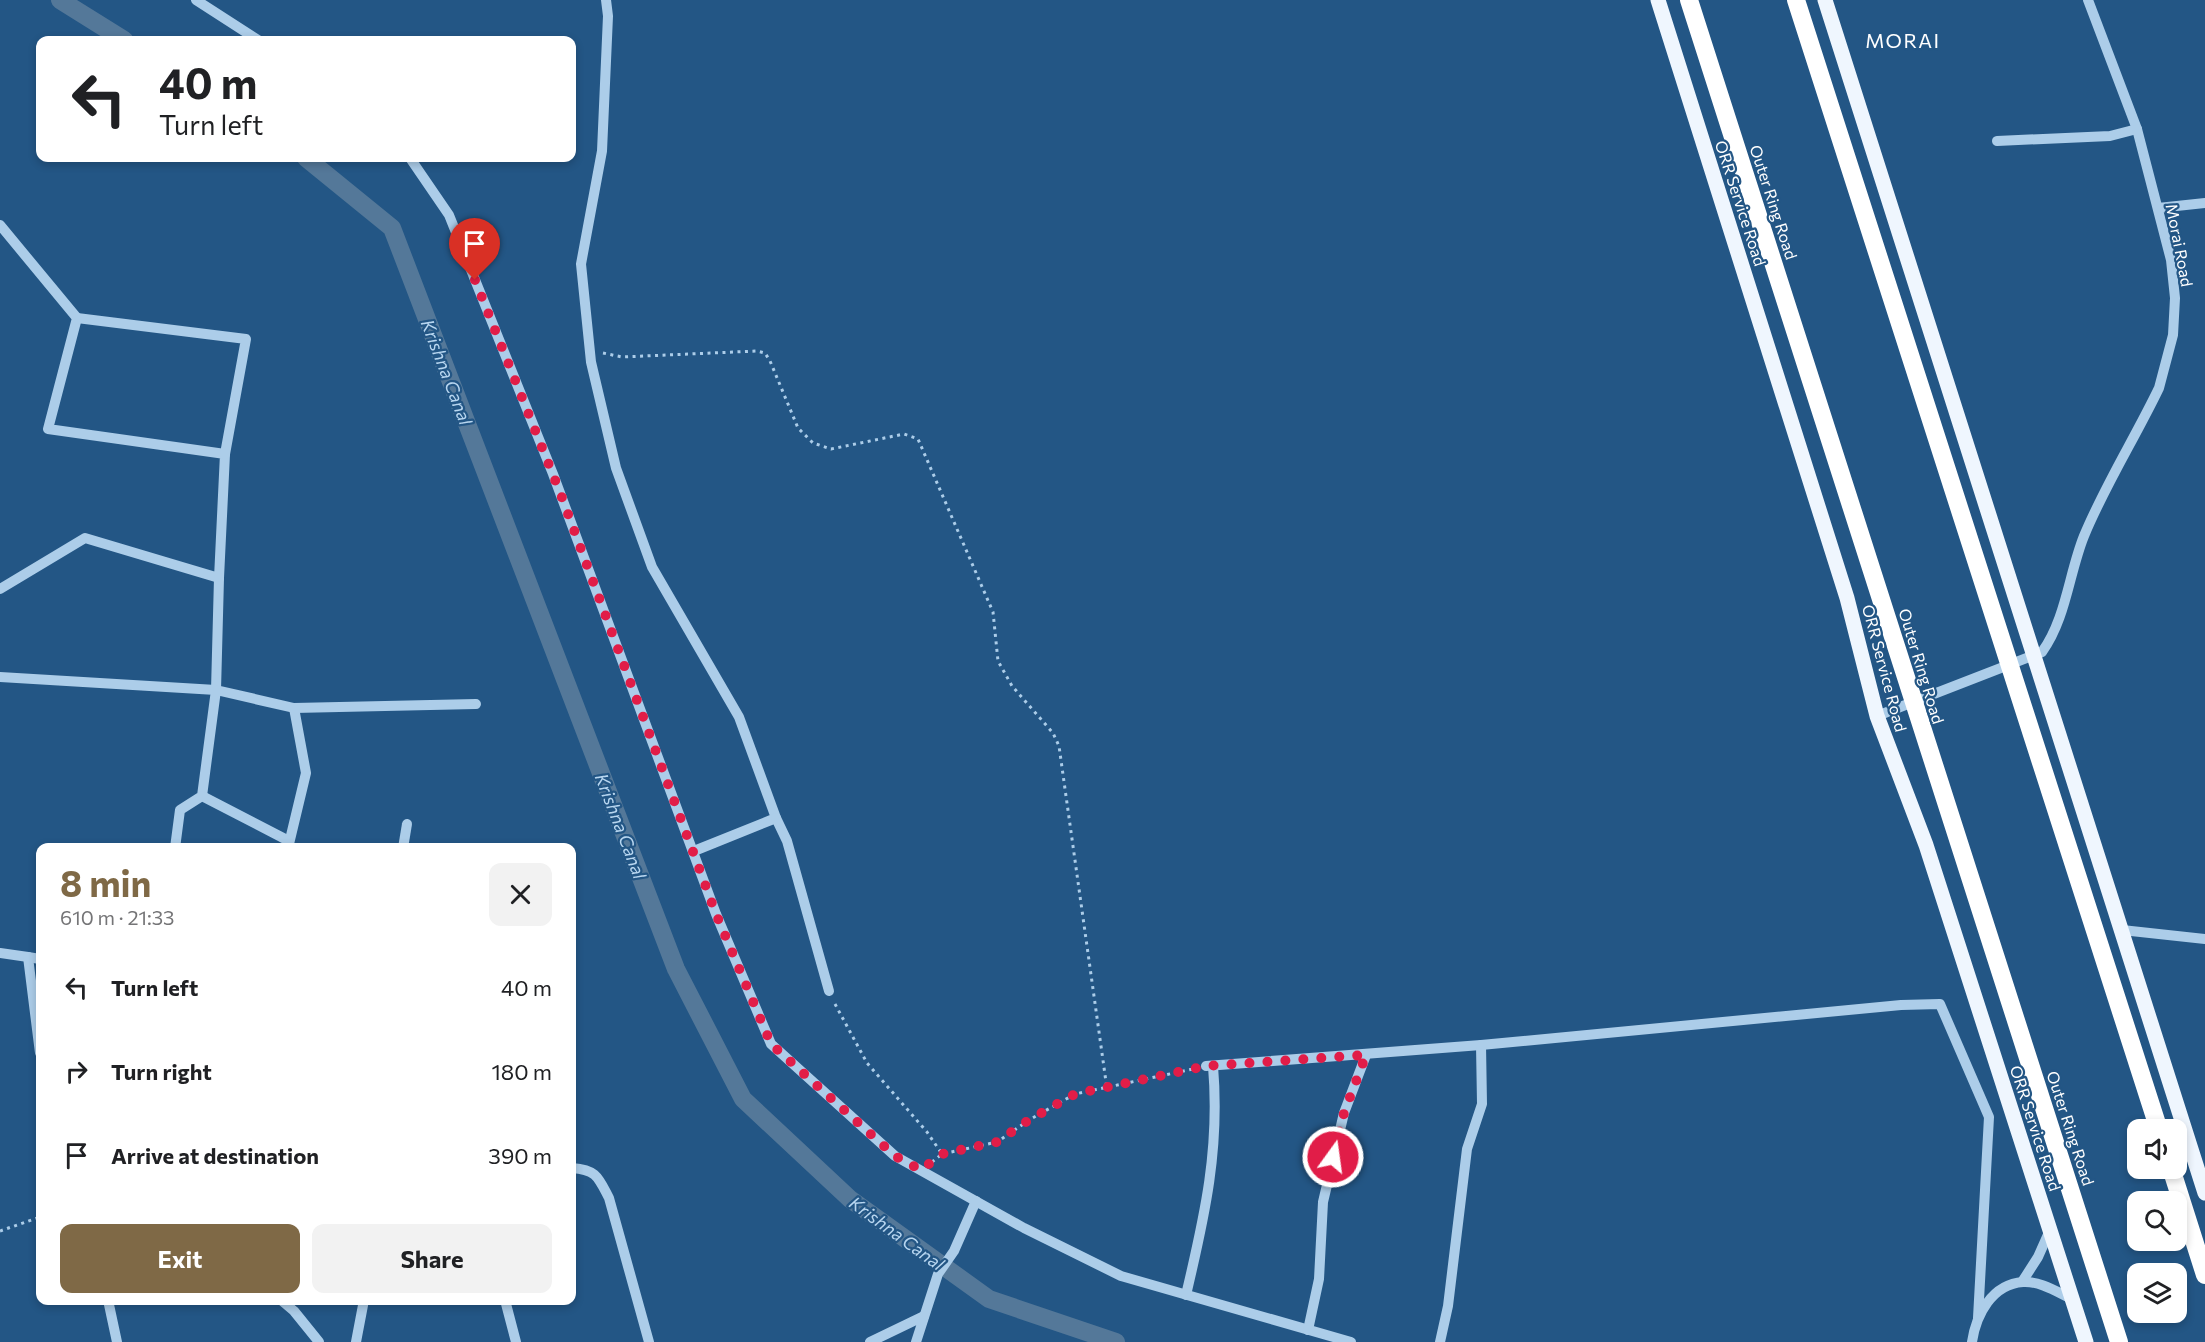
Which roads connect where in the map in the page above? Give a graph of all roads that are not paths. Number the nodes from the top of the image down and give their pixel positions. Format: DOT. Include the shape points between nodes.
graph roads {
  1 [pos="196,0"];
  2 [pos="606,0"];
  3 [pos="1658,0"];
  4 [pos="1689,0"];
  5 [pos="1796,0"];
  6 [pos="1825,0"];
  7 [pos="2088,0"];
  8 [pos="252,36"];
  9 [pos="2137,129"];
  10 [pos="1997,141"];
  11 [pos="413,162"];
  12 [pos="2205,203"];
  13 [pos="2158,208"];
  14 [pos="0,225"];
  15 [pos="77,318"];
  16 [pos="225,454"];
  17 [pos="219,578"];
  18 [pos="0,589"];
  19 [pos="2036,656"];
  20 [pos="0,677"];
  21 [pos="216,690"];
  22 [pos="476,704"];
  23 [pos="294,708"];
  24 [pos="1877,716"];
  25 [pos="202,796"];
  26 [pos="776,818"];
  27 [pos="407,824"];
  28 [pos="176,843"];
  29 [pos="286,843"];
  30 [pos="288,843"];
  31 [pos="404,843"];
  32 [pos="694,851"];
  33 [pos="2122,930"];
  34 [pos="2205,939"];
  35 [pos="0,953"];
  36 [pos="28,957"];
  37 [pos="36,958"];
  38 [pos="829,991"];
  39 [pos="36,1021"];
  40 [pos="1481,1045"];
  41 [pos="1366,1055"];
  42 [pos="2155,1119"];
  43 [pos="576,1168"];
  44 [pos="2174,1179"];
  45 [pos="2205,1193"];
  46 [pos="976,1201"];
  47 [pos="2049,1230"];
  48 [pos="2205,1275"];
  49 [pos="2022,1282"];
  50 [pos="1186,1295"];
  51 [pos="2072,1299"];
  52 [pos="109,1305"];
  53 [pos="286,1305"];
  54 [pos="363,1305"];
  55 [pos="506,1305"];
  56 [pos="924,1316"];
  57 [pos="1978,1318"];
  58 [pos="1308,1330"];
  59 [pos="117,1342"];
  60 [pos="319,1342"];
  61 [pos="356,1342"];
  62 [pos="516,1342"];
  63 [pos="649,1342"];
  64 [pos="870,1342"];
  65 [pos="916,1342"];
  66 [pos="1351,1342"];
  67 [pos="1440,1342"];
  68 [pos="1972,1342"];
  69 [pos="2086,1342"];
  70 [pos="2119,1342"];
  1 -- 8 [label="street"];
  2 -- 26 [label="street" via="609,16 602,151 581,264 590,350 616,468 652,567 739,717"];
  3 -- 24 [label="main road, ORR Service Road" via="1847,598"];
  4 -- 70 [label="highway, Outer Ring Road"];
  5 -- 42 [label="highway"];
  6 -- 19 [label="main road"];
  7 -- 9 [label="street, Morai Road"];
  9 -- 10 [label="street" via="2110,136"];
  9 -- 13 [label="street, Morai Road"];
  11 -- 32 [label="street" via="449,216 558,485"];
  12 -- 13 [label="street"];
  13 -- 19 [label="street, Morai Road" via="2171,260 2175,298 2166,366 2155,396 2084,536 2050,641"];
  14 -- 15 [label="street"];
  15 -- 16 [label="street" via="246,339"];
  15 -- 16 [label="street" via="48,429"];
  16 -- 17 [label="street"];
  17 -- 18 [label="street" via="85,538"];
  17 -- 21 [label="street"];
  19 -- 24 [label="street"];
  19 -- 33 [label="main road"];
  20 -- 21 [label="street"];
  21 -- 23 [label="street"];
  21 -- 25 [label="street"];
  22 -- 23 [label="street"];
  23 -- 30 [label="street" via="306,773"];
  24 -- 47 [label="main road, ORR Service Road" via="1926,845"];
  25 -- 28 [label="street" via="180,810"];
  25 -- 29 [label="street"];
  26 -- 32 [label="street"];
  26 -- 38 [label="street" via="787,841"];
  27 -- 31 [label="street"];
  32 -- 46 [label="street" via="771,1044 895,1156"];
  33 -- 34 [label="street"];
  33 -- 45 [label="main road"];
  35 -- 36 [label="street"];
  36 -- 37 [label="street"];
  36 -- 39 [label="street"];
  40 -- 41 [label="street"];
  40 -- 57 [label="street" via="1940,1004 1989,1117"];
  40 -- 67 [label="street" via="1482,1104 1467,1149"];
  41 -- 50 [label="street" via="1209,1066 1215,1137 1207,1208"];
  41 -- 58 [label="street" via="1344,1113 1323,1202 1319,1279"];
  43 -- 63 [label="street" via="598,1177 609,1198"];
  44 -- 48 [label="highway"];
  46 -- 50 [label="street" via="1121,1276"];
  46 -- 56 [label="street" via="939,1274"];
  47 -- 49 [label="street"];
  47 -- 51 [label="main road, ORR Service Road"];
  49 -- 51 [label="street"];
  49 -- 57 [label="street" via="1995,1295"];
  50 -- 58 [label="street"];
  51 -- 69 [label="main road, ORR Service Road"];
  52 -- 59 [label="street"];
  53 -- 60 [label="street"];
  54 -- 61 [label="street"];
  55 -- 62 [label="street"];
  56 -- 64 [label="street"];
  56 -- 65 [label="street"];
  57 -- 68 [label="street"];
  58 -- 66 [label="street"];
}
